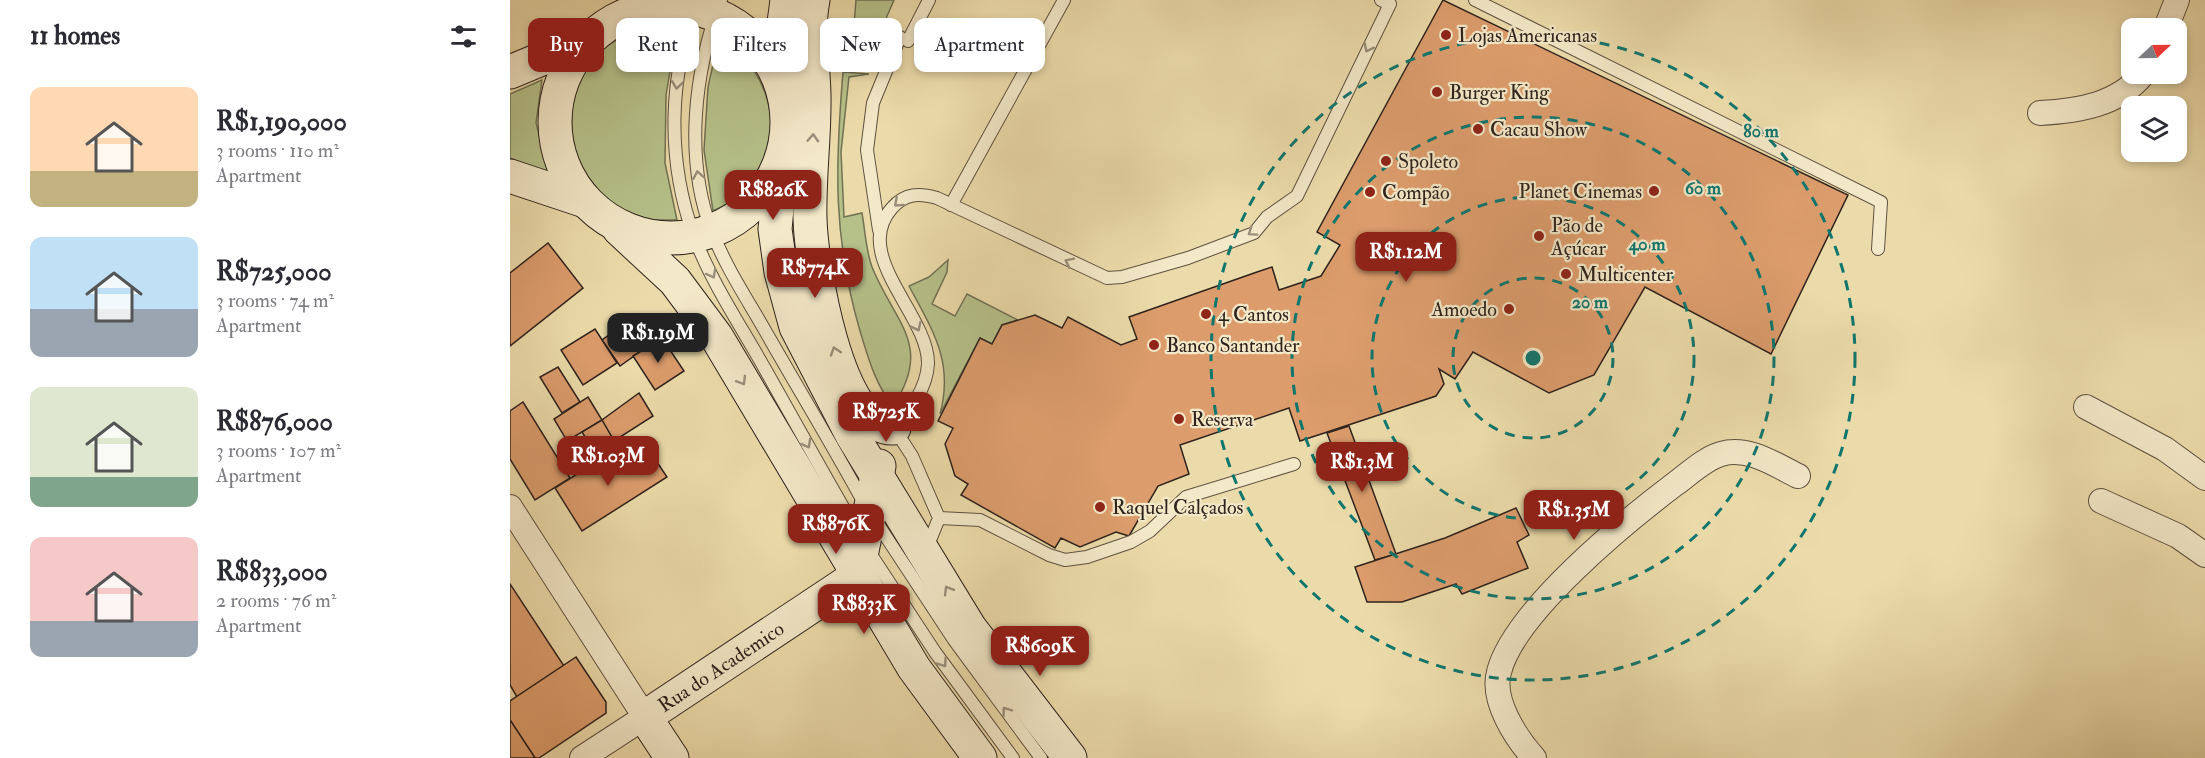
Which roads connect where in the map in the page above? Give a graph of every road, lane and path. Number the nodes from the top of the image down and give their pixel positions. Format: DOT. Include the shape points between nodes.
graph roads {
  1 [pos="631,0"];
  2 [pos="787,0"];
  3 [pos="813,0"];
  4 [pos="929,0"];
  5 [pos="1064,0"];
  6 [pos="1381,0"];
  7 [pos="1475,0"];
  8 [pos="2176,0"];
  9 [pos="709,6"];
  10 [pos="2170,18"];
  11 [pos="604,25"];
  12 [pos="604,28"];
  13 [pos="528,64"];
  14 [pos="510,72"];
  15 [pos="567,72"];
  16 [pos="2131,84"];
  17 [pos="784,90"];
  18 [pos="2040,113"];
  19 [pos="782,161"];
  20 [pos="510,176"];
  21 [pos="585,201"];
  22 [pos="951,205"];
  23 [pos="613,223"];
  24 [pos="879,234"];
  25 [pos="703,235"];
  26 [pos="1878,249"];
  27 [pos="2086,406"];
  28 [pos="855,420"];
  29 [pos="894,428"];
  30 [pos="1294,464"];
  31 [pos="1798,476"];
  32 [pos="877,478"];
  33 [pos="2205,478"];
  34 [pos="2102,501"];
  35 [pos="510,507"];
  36 [pos="868,510"];
  37 [pos="939,518"];
  38 [pos="864,544"];
  39 [pos="925,553"];
  40 [pos="2205,555"];
  41 [pos="857,576"];
  42 [pos="645,717"];
  43 [pos="582,758"];
  44 [pos="672,758"];
  45 [pos="980,758"];
  46 [pos="1013,758"];
  47 [pos="1041,758"];
  48 [pos="1070,758"];
  49 [pos="1534,758"];
  1 -- 11 [label="main road"];
  2 -- 17 [label="main road" via="782,38"];
  28 -- 3 [label="main road, one-way" via="814,271 810,219"];
  4 -- 24 [label="lane" via="904,39 873,103 867,150"];
  5 -- 22 [label="lane"];
  6 -- 22 [label="lane, one-way" via="1390,4 1297,196 1267,217 1254,233 1188,258 1107,278"];
  7 -- 26 [label="lane" via="1881,202"];
  8 -- 10 [label="street"];
  9 -- 12 [label="main road" via="664,6 632,12"];
  9 -- 17 [label="main road" via="746,33 769,59"];
  25 -- 9 [label="lane, one-way" via="696,125"];
  9 -- 25 [label="lane, one-way" via="679,72 675,103 676,155 683,202"];
  13 -- 14 [label="main road"];
  15 -- 21 [label="main road" via="557,102 556,137 565,171"];
  16 -- 18 [label="street" via="2099,104 2074,111"];
  17 -- 19 [label="main road" via="787,113"];
  19 -- 25 [label="main road" via="766,191 743,215"];
  19 -- 28 [label="main road" via="775,230 781,272 796,327"];
  20 -- 21 [label="main road"];
  21 -- 23 [label="main road"];
  22 -- 24 [label="lane, one-way" via="921,194 904,196 883,218"];
  23 -- 25 [label="main road" via="639,235 666,239"];
  23 -- 41 [label="main road, one-way" via="675,281 716,336"];
  24 -- 29 [label="lane, one-way" via="889,276 926,346 928,364 917,397"];
  25 -- 36 [label="lane" via="723,256"];
  25 -- 38 [label="lane, one-way" via="706,263"];
  27 -- 33 [label="street" via="2165,449"];
  28 -- 29 [label="main road"];
  28 -- 32 [label="main road"];
  29 -- 32 [label="main road" via="882,448"];
  29 -- 37 [label="lane" via="912,456"];
  30 -- 37 [label="lane" via="1186,497 1149,531 1087,558 1065,560 1049,555 980,520"];
  31 -- 49 [label="street" via="1754,455 1720,454 1650,503 1552,593 1512,640 1498,673 1500,700 1520,742"];
  32 -- 36 [label="main road"];
  32 -- 39 [label="main road"];
  34 -- 40 [label="street" via="2178,536"];
  35 -- 42 [label="street"];
  36 -- 38 [label="main road"];
  47 -- 36 [label="lane, one-way" via="954,640"];
  37 -- 39 [label="lane"];
  38 -- 41 [label="main road"];
  38 -- 46 [label="lane, one-way" via="935,652"];
  48 -- 39 [label="main road, one-way" via="970,628"];
  41 -- 42 [label="main road, Rua do Academico"];
  41 -- 45 [label="main road" via="914,668"];
  42 -- 43 [label="street, Rua do Academico"];
  42 -- 44 [label="main road"];
}
